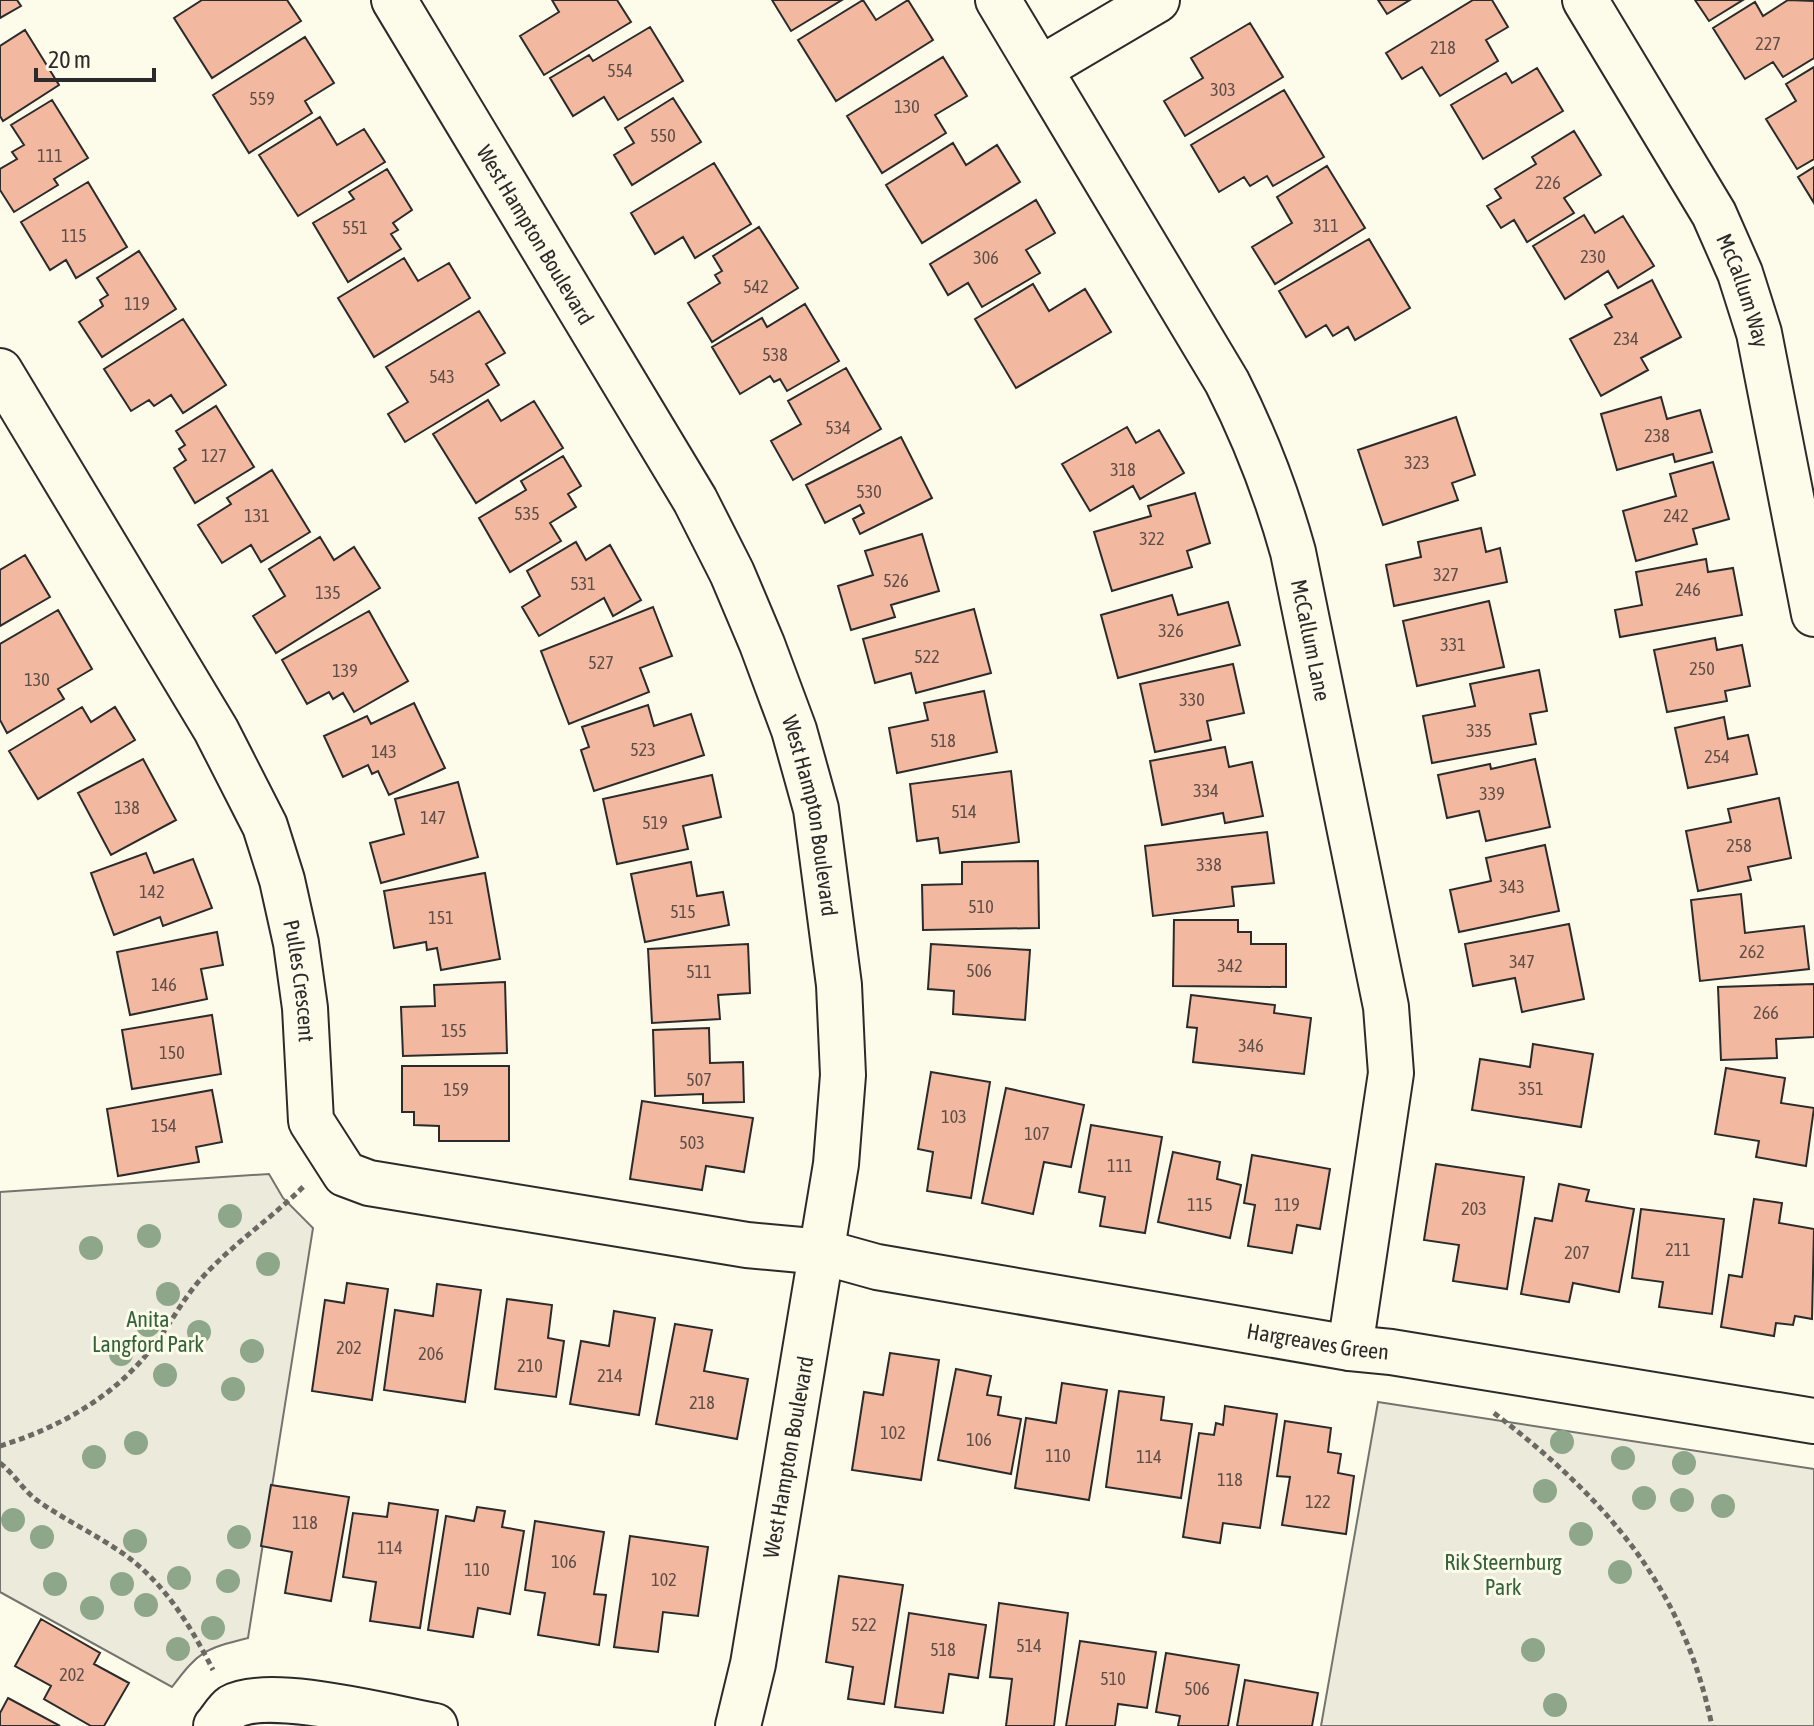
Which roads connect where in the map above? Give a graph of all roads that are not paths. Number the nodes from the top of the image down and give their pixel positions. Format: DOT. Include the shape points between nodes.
graph roads {
  1 [pos="394,0"];
  2 [pos="998,0"];
  3 [pos="1157,0"];
  4 [pos="1585,0"];
  5 [pos="1040,69"];
  6 [pos="0,371"];
  7 [pos="1814,614"];
  8 [pos="823,1252"];
  9 [pos="1350,1348"];
  10 [pos="1814,1421"];
  11 [pos="216,1726"];
  12 [pos="435,1726"];
  13 [pos="738,1726"];
  1 -- 8 [label="street, West Hampton Boulevard" via="695,500 732,573 794,730 816,809 839,985 843,1075"];
  2 -- 5 [label="street, McCallum Lane"];
  3 -- 5 [label="street"];
  4 -- 7 [label="street, McCallum Way" via="1714,214 1740,273 1759,333"];
  5 -- 9 [label="street, McCallum Lane" via="1227,382 1275,490 1293,552 1386,1007 1391,1073"];
  6 -- 8 [label="street, Pulles Crescent" via="216,730 265,826 296,943 311,1121 345,1174 369,1183 747,1245"];
  8 -- 9 [label="street, Hargreaves Green" via="877,1267"];
  8 -- 13 [label="street, West Hampton Boulevard"];
  9 -- 10 [label="street, Hargreaves Green"];
  11 -- 12 [label="street" via="232,1708 285,1700"];
}
